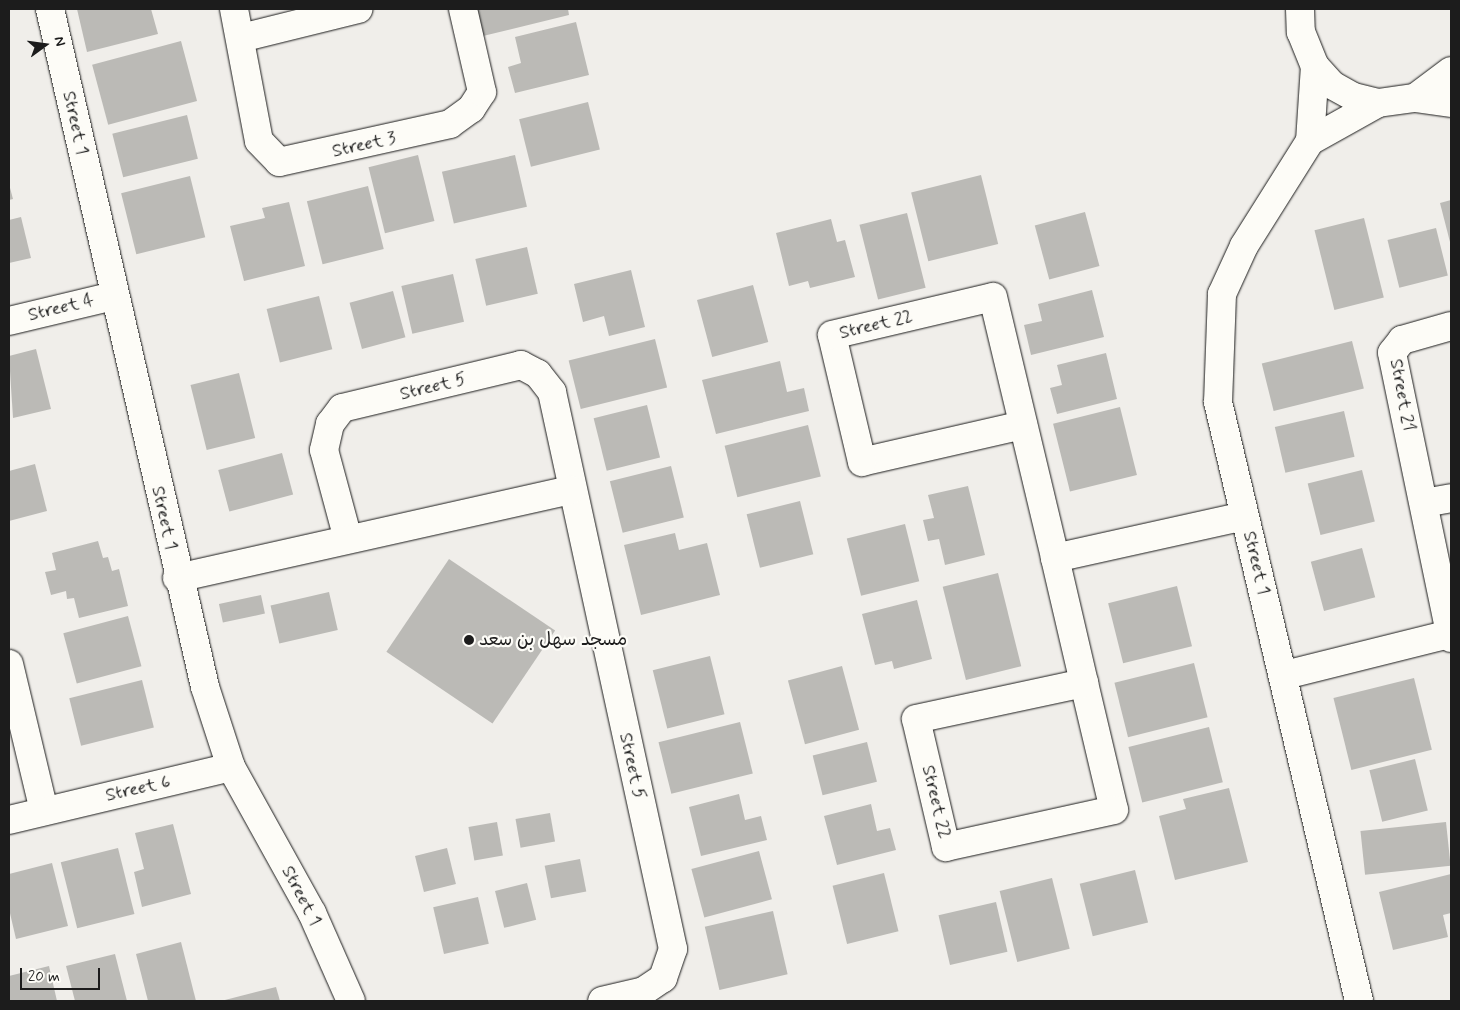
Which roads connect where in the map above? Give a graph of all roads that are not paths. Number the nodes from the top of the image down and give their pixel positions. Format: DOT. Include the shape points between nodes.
graph roads {
  1 [pos="50,9"];
  2 [pos="234,9"];
  3 [pos="358,9"];
  4 [pos="463,9"];
  5 [pos="1287,9"];
  6 [pos="1301,20"];
  7 [pos="241,38"];
  8 [pos="1315,66"];
  9 [pos="1451,71"];
  10 [pos="1416,98"];
  11 [pos="1378,103"];
  12 [pos="1451,103"];
  13 [pos="1310,141"];
  14 [pos="114,296"];
  15 [pos="9,321"];
  16 [pos="1451,326"];
  17 [pos="1023,425"];
  18 [pos="570,490"];
  19 [pos="1451,498"];
  20 [pos="1424,503"];
  21 [pos="1244,516"];
  22 [pos="348,539"];
  23 [pos="1055,558"];
  24 [pos="177,578"];
  25 [pos="1451,636"];
  26 [pos="9,664"];
  27 [pos="1285,675"];
  28 [pos="1084,683"];
  29 [pos="231,767"];
  30 [pos="44,811"];
  31 [pos="9,820"];
  32 [pos="351,1001"];
  33 [pos="602,1001"];
  34 [pos="1359,1001"];
  1 -- 14 [label="street, Street 1"];
  2 -- 7 [label="street, Street 3"];
  3 -- 7 [label="street"];
  4 -- 7 [label="street, Street 3" via="482,92 471,108 450,124 298,160 279,162 259,140"];
  5 -- 6 [label="street"];
  6 -- 8 [label="street"];
  8 -- 11 [label="street" via="1332,85"];
  8 -- 13 [label="street, Street 1"];
  9 -- 10 [label="street"];
  10 -- 11 [label="street"];
  10 -- 12 [label="street"];
  11 -- 13 [label="street, Street 1"];
  13 -- 21 [label="street, Street 1" via="1244,246 1222,294 1218,402"];
  14 -- 15 [label="street, Street 4"];
  14 -- 24 [label="street, Street 1"];
  16 -- 20 [label="street, Street 21" via="1402,340 1392,353"];
  17 -- 17 [label="street, Street 22" via="862,462 832,335 993,298"];
  17 -- 23 [label="street, Street 22"];
  18 -- 22 [label="street"];
  18 -- 22 [label="street, Street 5" via="552,392 538,374 521,366 342,408 330,424 324,450"];
  18 -- 33 [label="street, Street 5" via="672,949 662,978 644,991"];
  19 -- 20 [label="street"];
  20 -- 25 [label="street, Street 21"];
  21 -- 23 [label="street"];
  21 -- 27 [label="street, Street 1"];
  22 -- 24 [label="street"];
  23 -- 28 [label="street, Street 22"];
  24 -- 29 [label="street, Street 1"];
  25 -- 27 [label="street, Street 21"];
  26 -- 30 [label="street"];
  27 -- 34 [label="street, Street 1"];
  28 -- 28 [label="street, Street 22" via="1114,810 946,846 916,719"];
  29 -- 30 [label="street, Street 6"];
  29 -- 32 [label="street, Street 1" via="312,913"];
  30 -- 31 [label="street, Street 6"];
}
